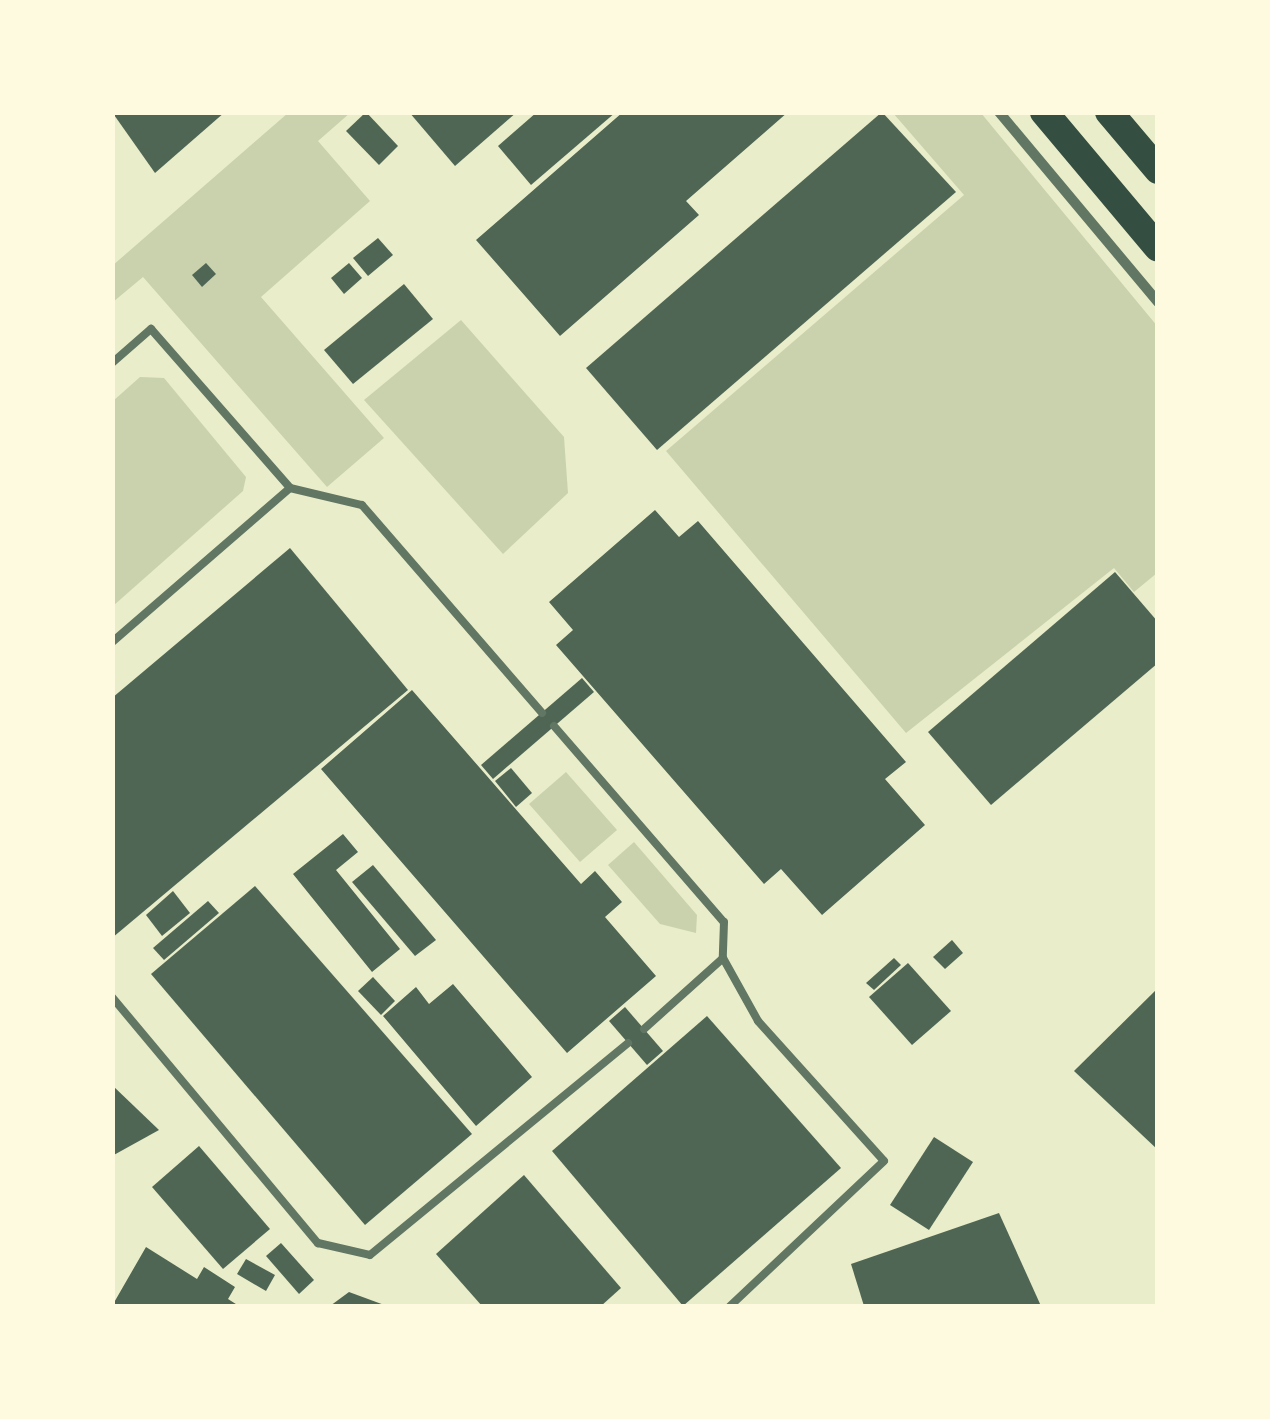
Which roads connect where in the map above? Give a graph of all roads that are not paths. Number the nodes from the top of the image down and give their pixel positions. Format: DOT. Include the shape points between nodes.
graph roads {
  1 [pos="999,112"];
  2 [pos="1109,112"];
  3 [pos="1048,118"];
  4 [pos="1158,170"];
  5 [pos="1158,248"];
  6 [pos="1158,302"];
  7 [pos="112,364"];
  8 [pos="290,488"];
  9 [pos="112,642"];
  10 [pos="542,713"];
  11 [pos="554,726"];
  12 [pos="723,958"];
  13 [pos="112,997"];
  14 [pos="644,1029"];
  15 [pos="628,1043"];
  16 [pos="730,1306"];
  1 -- 6 [label="street"];
  2 -- 4 [label="highway"];
  3 -- 5 [label="highway"];
  7 -- 8 [label="lane" via="151,329"];
  8 -- 9 [label="lane"];
  8 -- 10 [label="lane" via="362,505"];
  11 -- 12 [label="lane" via="724,922"];
  12 -- 14 [label="lane"];
  12 -- 16 [label="lane" via="758,1022 884,1161"];
  13 -- 15 [label="lane" via="318,1243 370,1255"];
}
